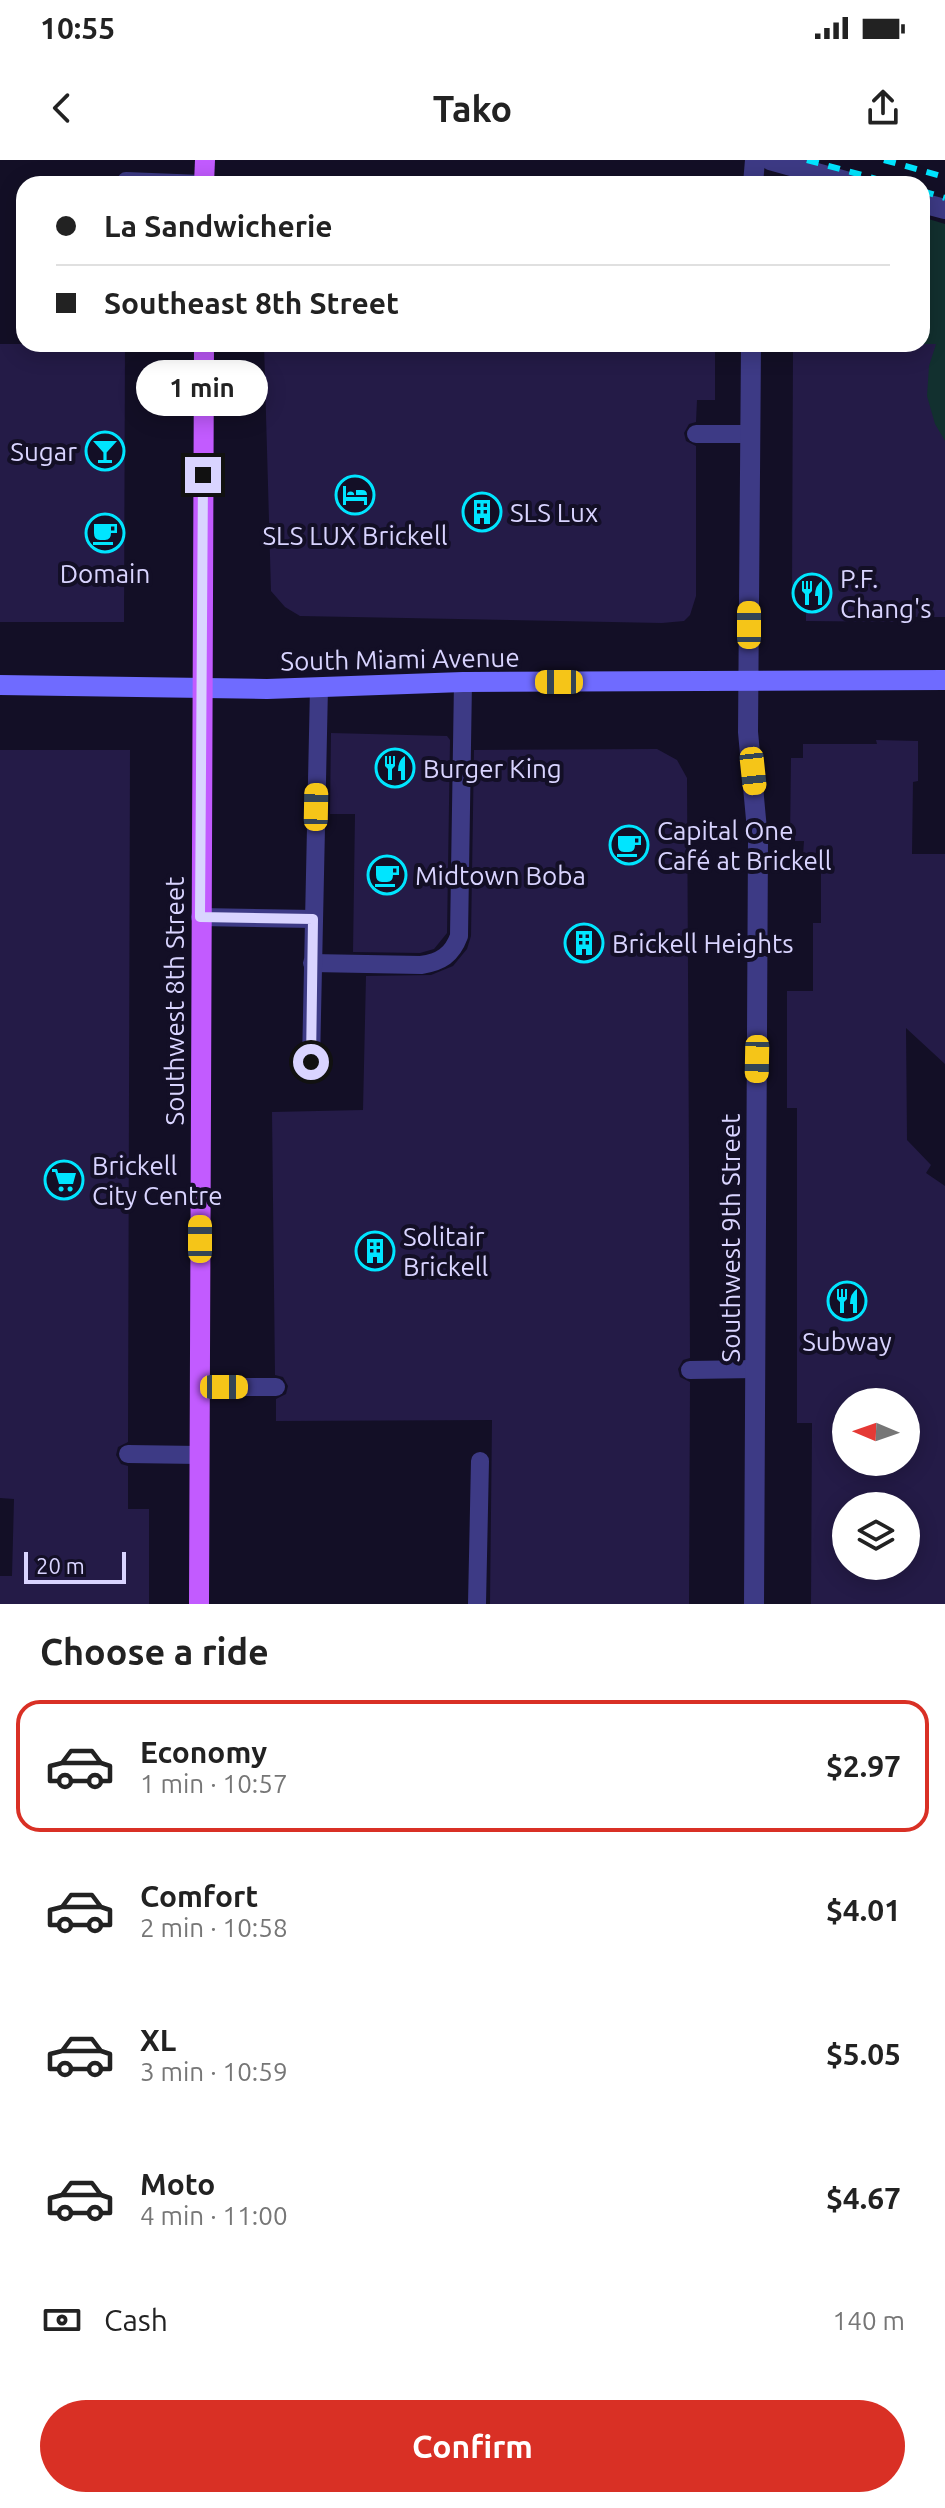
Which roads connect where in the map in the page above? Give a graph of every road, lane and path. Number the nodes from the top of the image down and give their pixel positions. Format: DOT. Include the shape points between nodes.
graph roads {
  1 [pos="770,160"];
  2 [pos="827,176"];
  3 [pos="204,352"];
  4 [pos="751,352"];
  5 [pos="696,434"];
  6 [pos="750,434"];
  7 [pos="748,680"];
  8 [pos="945,680"];
  9 [pos="463,682"];
  10 [pos="0,685"];
  11 [pos="202,687"];
  12 [pos="319,687"];
  13 [pos="200,917"];
  14 [pos="313,919"];
  15 [pos="312,963"];
  16 [pos="311,1062"];
  17 [pos="755,1369"];
  18 [pos="690,1370"];
  19 [pos="199,1387"];
  20 [pos="276,1387"];
  21 [pos="128,1454"];
  22 [pos="199,1455"];
  23 [pos="480,1461"];
  24 [pos="199,1604"];
  25 [pos="477,1604"];
  26 [pos="754,1604"];
  1 -- 2 [label="street"];
  3 -- 11 [label="main road, Southwest 8th Street"];
  4 -- 6 [label="street, Southwest 9th Street"];
  5 -- 6 [label="lane"];
  6 -- 7 [label="street, Southwest 9th Street"];
  7 -- 8 [label="main road, South Miami Avenue"];
  7 -- 9 [label="main road, South Miami Avenue"];
  7 -- 17 [label="street, Southwest 9th Street" via="758,841"];
  9 -- 12 [label="main road, South Miami Avenue"];
  9 -- 15 [label="lane" via="455,945 436,963 421,965"];
  10 -- 11 [label="main road, South Miami Avenue"];
  11 -- 12 [label="main road, South Miami Avenue"];
  11 -- 13 [label="main road, Southwest 8th Street"];
  12 -- 14 [label="lane"];
  13 -- 14 [label="lane"];
  13 -- 19 [label="main road, Southwest 8th Street"];
  14 -- 15 [label="lane"];
  15 -- 16 [label="lane"];
  17 -- 18 [label="lane"];
  17 -- 26 [label="street, Southwest 9th Street"];
  19 -- 20 [label="lane"];
  19 -- 22 [label="main road, Southwest 8th Street"];
  21 -- 22 [label="lane"];
  22 -- 24 [label="main road, Southwest 8th Street"];
  23 -- 25 [label="lane"];
}
